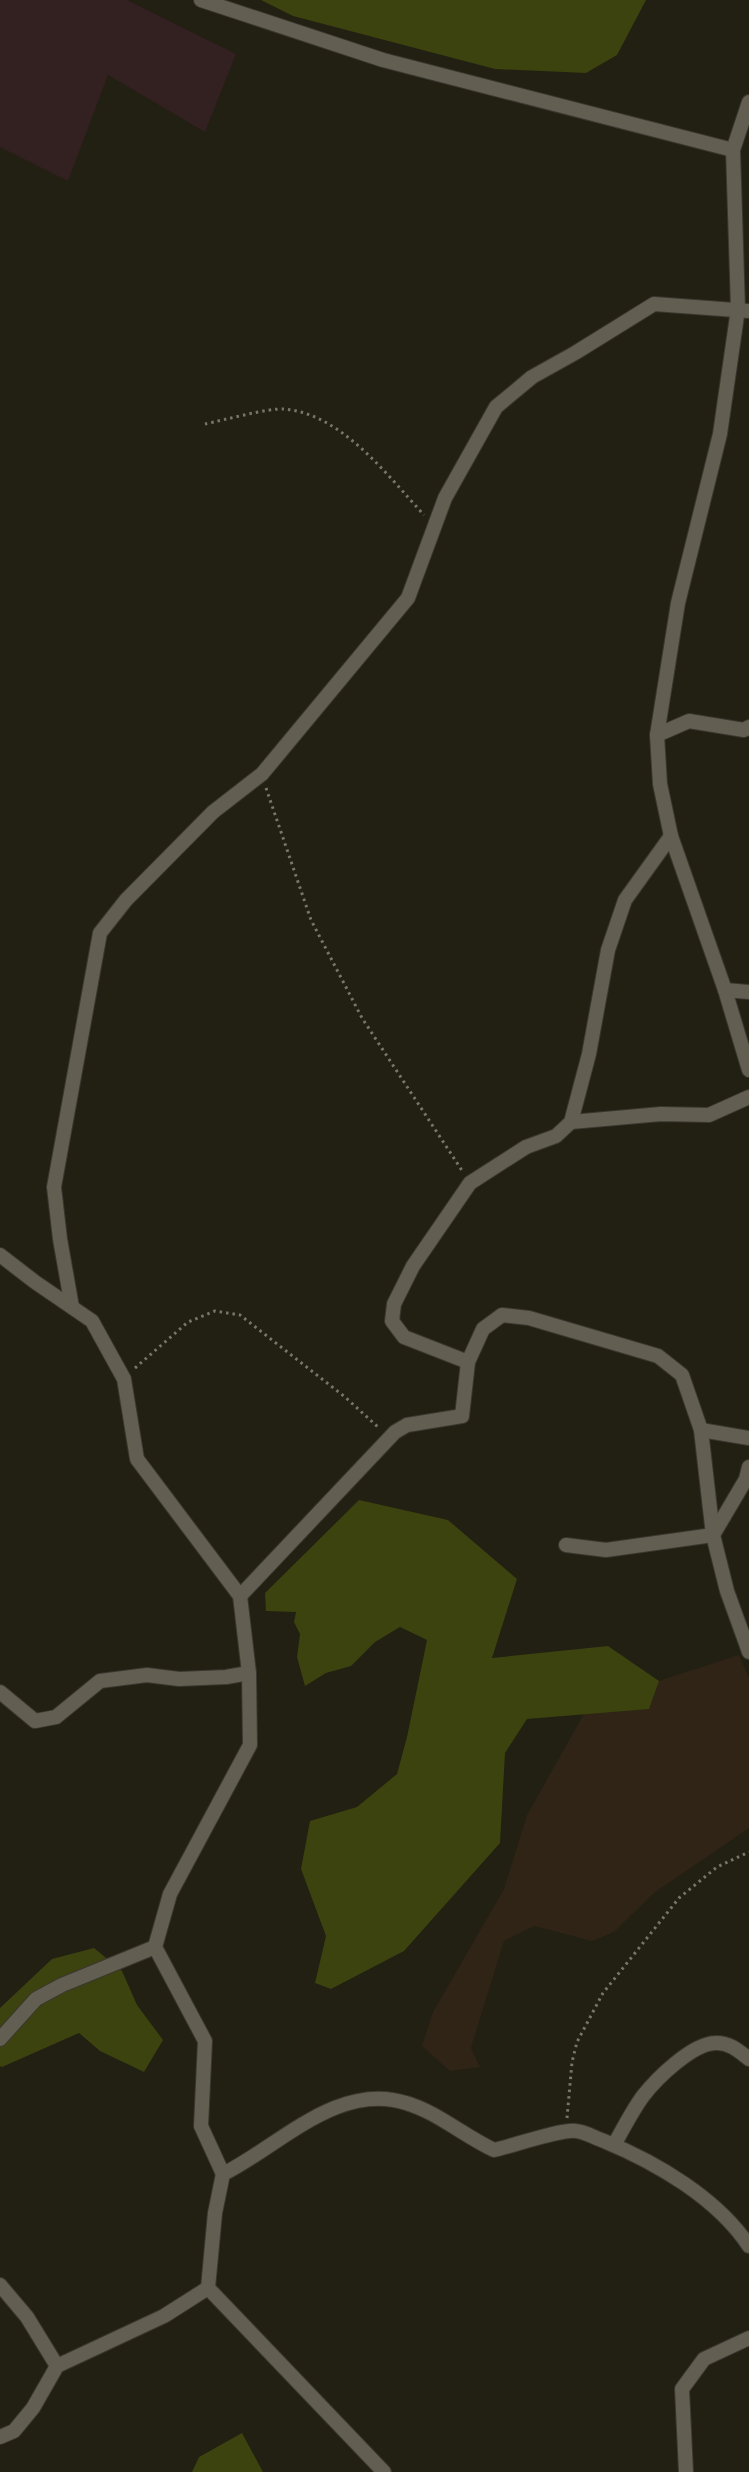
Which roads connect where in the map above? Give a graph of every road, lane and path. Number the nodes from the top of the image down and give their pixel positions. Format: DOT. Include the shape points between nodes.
graph roads {
  1 [pos="201,0"];
  2 [pos="749,102"];
  3 [pos="733,150"];
  4 [pos="744,310"];
  5 [pos="205,424"];
  6 [pos="435,526"];
  7 [pos="749,727"];
  8 [pos="658,735"];
  9 [pos="262,774"];
  10 [pos="670,836"];
  11 [pos="724,990"];
  12 [pos="749,992"];
  13 [pos="749,1070"];
  14 [pos="749,1097"];
  15 [pos="571,1122"];
  16 [pos="470,1183"];
  17 [pos="0,1254"];
  18 [pos="72,1307"];
  19 [pos="468,1362"];
  20 [pos="124,1379"];
  21 [pos="701,1430"];
  22 [pos="389,1438"];
  23 [pos="749,1438"];
  24 [pos="749,1466"];
  25 [pos="713,1535"];
  26 [pos="566,1545"];
  27 [pos="240,1596"];
  28 [pos="749,1652"];
  29 [pos="249,1673"];
  30 [pos="0,1692"];
  31 [pos="749,1852"];
  32 [pos="156,1947"];
  33 [pos="0,2039"];
  34 [pos="749,2059"];
  35 [pos="566,2131"];
  36 [pos="614,2145"];
  37 [pos="223,2174"];
  38 [pos="749,2246"];
  39 [pos="0,2285"];
  40 [pos="208,2288"];
  41 [pos="749,2338"];
  42 [pos="57,2366"];
  43 [pos="0,2437"];
  44 [pos="384,2472"];
  45 [pos="686,2472"];
  1 -- 3 [label="street" via="383,60"];
  2 -- 3 [label="street"];
  3 -- 4 [label="street"];
  4 -- 6 [label="street" via="654,304 532,377 496,407 445,498"];
  4 -- 8 [label="street" via="720,434 678,603"];
  5 -- 6 [label="path" via="283,409 312,415 329,423 367,454"];
  6 -- 9 [label="street" via="408,598"];
  7 -- 8 [label="street" via="744,730 689,721"];
  8 -- 10 [label="street" via="660,784"];
  9 -- 16 [label="path" via="312,920 362,1018"];
  9 -- 18 [label="street" via="213,812 126,900 100,933 54,1187"];
  10 -- 11 [label="street"];
  10 -- 15 [label="street" via="625,900 608,950 589,1054"];
  11 -- 12 [label="street"];
  11 -- 13 [label="street"];
  14 -- 15 [label="street" via="709,1115 660,1114"];
  15 -- 16 [label="street" via="556,1136 526,1148"];
  16 -- 19 [label="street" via="413,1266 394,1304 392,1321 404,1337"];
  17 -- 18 [label="street"];
  18 -- 20 [label="street" via="92,1321"];
  19 -- 21 [label="street" via="483,1329 502,1315 529,1318 649,1353 682,1375"];
  19 -- 22 [label="street" via="462,1416 407,1425"];
  20 -- 22 [label="path" via="188,1322 215,1311 240,1315 345,1397"];
  20 -- 27 [label="street" via="137,1459"];
  21 -- 23 [label="street"];
  21 -- 25 [label="street"];
  22 -- 27 [label="street"];
  24 -- 25 [label="street" via="746,1479"];
  25 -- 26 [label="street" via="606,1550"];
  25 -- 28 [label="street" via="727,1591"];
  27 -- 29 [label="street"];
  29 -- 30 [label="street" via="226,1678 179,1679 147,1675 100,1681 56,1717 35,1721"];
  29 -- 32 [label="street" via="250,1745 170,1894"];
  31 -- 35 [label="path" via="717,1867 680,1898 603,1993 577,2042 572,2062"];
  32 -- 33 [label="street" via="62,1985 36,1999"];
  32 -- 37 [label="street" via="205,2040 201,2126"];
  34 -- 36 [label="street" via="729,2045 716,2042 696,2047 651,2086"];
  35 -- 36 [label="street" via="586,2134"];
  35 -- 37 [label="street" via="494,2150 406,2102 376,2098 340,2107 304,2122 241,2166"];
  36 -- 38 [label="street" via="693,2192 728,2222"];
  37 -- 40 [label="street" via="215,2212"];
  39 -- 42 [label="street" via="27,2316"];
  40 -- 42 [label="street" via="164,2316"];
  40 -- 44 [label="street"];
  41 -- 45 [label="street" via="704,2359 682,2390"];
  42 -- 43 [label="street" via="14,2431"];
}
